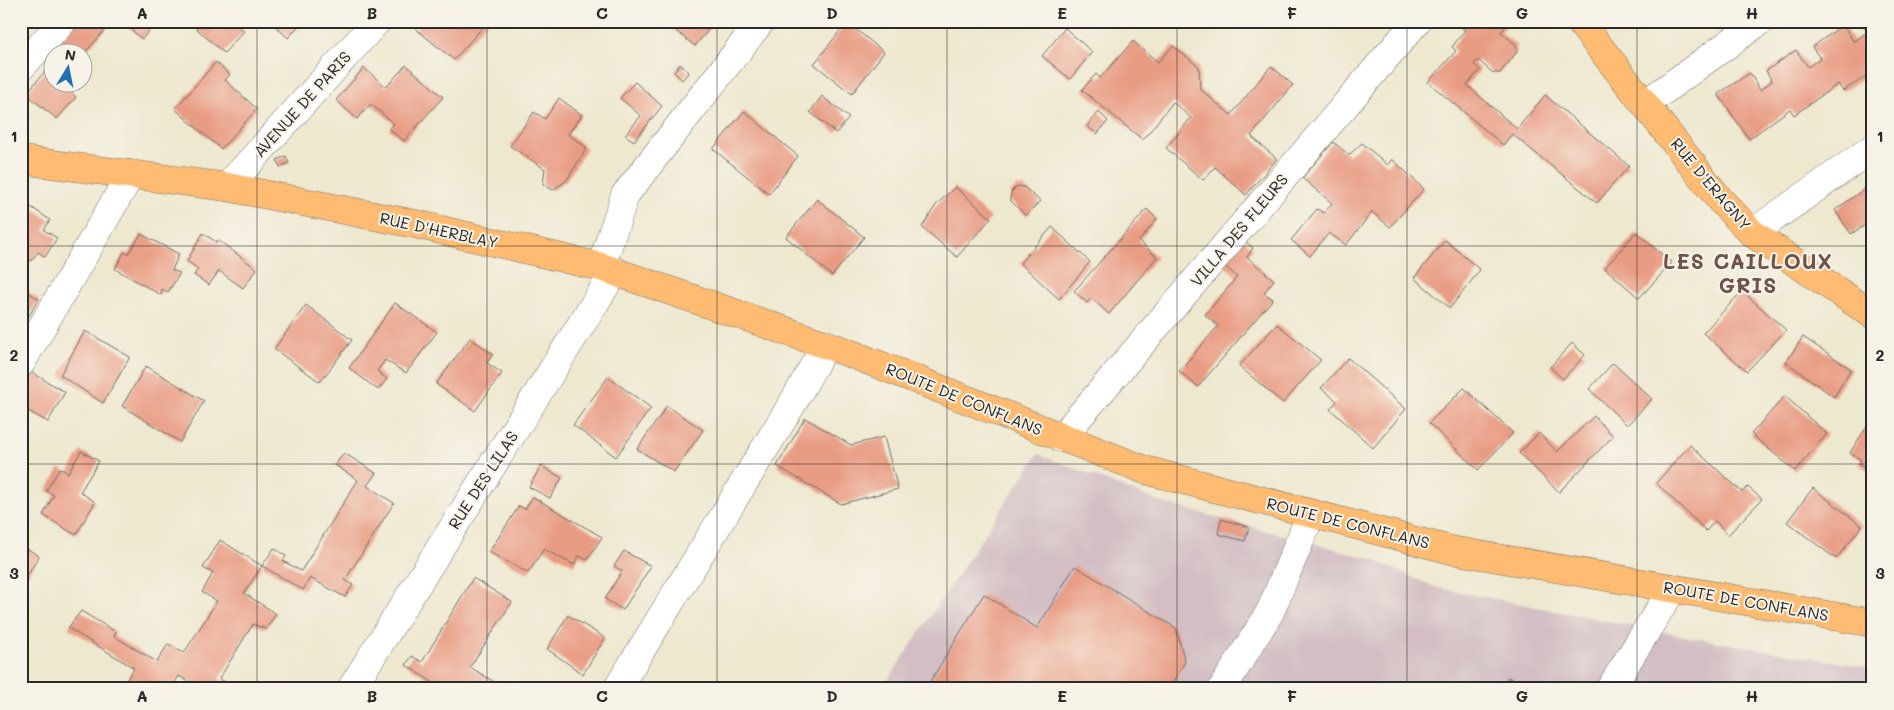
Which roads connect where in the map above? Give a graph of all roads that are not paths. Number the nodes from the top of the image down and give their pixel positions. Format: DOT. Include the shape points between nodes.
graph roads {
  1 [pos="63,21"];
  2 [pos="376,21"];
  3 [pos="762,21"];
  4 [pos="1417,21"];
  5 [pos="1579,21"];
  6 [pos="1760,21"];
  7 [pos="21,68"];
  8 [pos="1645,104"];
  9 [pos="1873,148"];
  10 [pos="21,160"];
  11 [pos="131,174"];
  12 [pos="227,187"];
  13 [pos="1752,233"];
  14 [pos="608,269"];
  15 [pos="1873,315"];
  16 [pos="835,347"];
  17 [pos="21,363"];
  18 [pos="1061,438"];
  19 [pos="1311,514"];
  20 [pos="1673,588"];
  21 [pos="1873,623"];
  22 [pos="351,689"];
  23 [pos="617,689"];
  24 [pos="1222,689"];
  25 [pos="1610,689"];
  1 -- 7 [label="street"];
  2 -- 12 [label="street, AVENUE DE PARIS"];
  3 -- 14 [label="street, RUE DES LILAS" via="625,195"];
  4 -- 18 [label="street, VILLA DES FLEURS"];
  5 -- 8 [label="main road, RUE D'ERAGNY"];
  6 -- 8 [label="street"];
  8 -- 13 [label="main road, RUE D'ERAGNY" via="1721,201"];
  9 -- 13 [label="street"];
  10 -- 11 [label="main road, RUE D'HERBLAY"];
  11 -- 12 [label="main road, RUE D'HERBLAY"];
  11 -- 17 [label="street"];
  12 -- 14 [label="main road, RUE D'HERBLAY" via="415,224"];
  13 -- 15 [label="main road, RUE D'ERAGNY"];
  14 -- 16 [label="main road, RUE D'HERBLAY"];
  14 -- 22 [label="street, RUE DES LILAS"];
  16 -- 18 [label="main road, ROUTE DE CONFLANS"];
  16 -- 23 [label="street" via="794,401"];
  18 -- 19 [label="main road, ROUTE DE CONFLANS" via="1145,470"];
  19 -- 20 [label="main road, ROUTE DE CONFLANS" via="1451,550"];
  19 -- 24 [label="street" via="1270,612"];
  20 -- 21 [label="main road, ROUTE DE CONFLANS"];
  20 -- 25 [label="street"];
}
